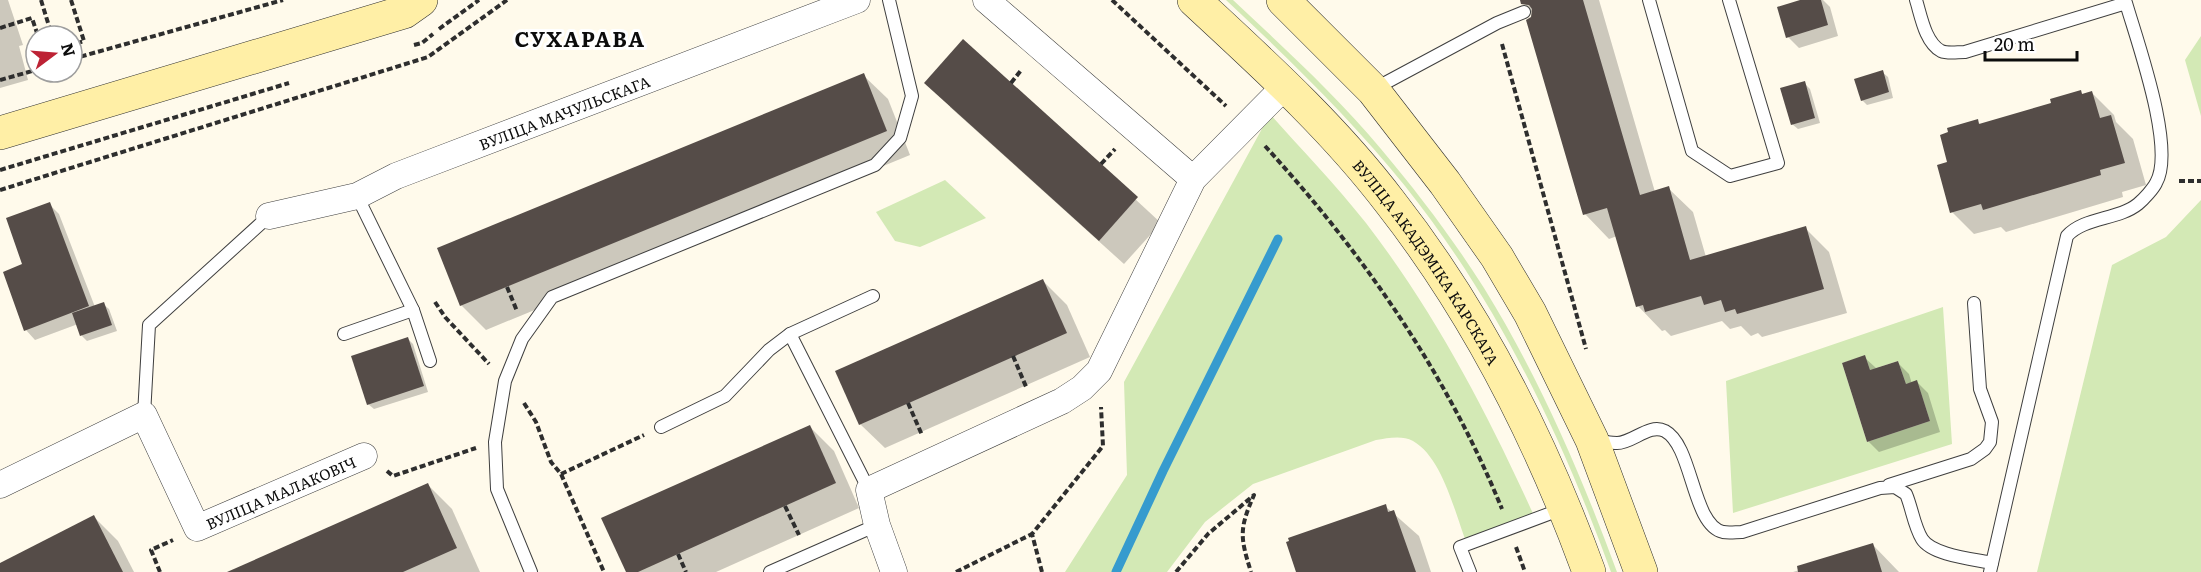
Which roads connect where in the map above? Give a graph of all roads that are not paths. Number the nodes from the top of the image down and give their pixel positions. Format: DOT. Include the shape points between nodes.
graph roads {
  1 [pos="421,0"];
  2 [pos="857,0"];
  3 [pos="889,0"];
  4 [pos="986,0"];
  5 [pos="1194,0"];
  6 [pos="1283,0"];
  7 [pos="1649,0"];
  8 [pos="1729,0"];
  9 [pos="1916,0"];
  10 [pos="1524,12"];
  11 [pos="1286,86"];
  12 [pos="1373,90"];
  13 [pos="0,133"];
  14 [pos="1193,179"];
  15 [pos="357,196"];
  16 [pos="269,216"];
  17 [pos="873,296"];
  18 [pos="1974,303"];
  19 [pos="413,310"];
  20 [pos="344,334"];
  21 [pos="790,334"];
  22 [pos="430,361"];
  23 [pos="144,415"];
  24 [pos="661,427"];
  25 [pos="1592,440"];
  26 [pos="364,456"];
  27 [pos="0,485"];
  28 [pos="1880,488"];
  29 [pos="870,490"];
  30 [pos="1566,507"];
  31 [pos="877,525"];
  32 [pos="1991,568"];
  33 [pos="531,572"];
  34 [pos="770,572"];
  35 [pos="894,572"];
  36 [pos="1470,572"];
  37 [pos="1589,572"];
  38 [pos="1641,572"];
  1 -- 13 [label="main road" via="404,12"];
  2 -- 15 [label="street, ВУЛІЦА МАЧУЛЬСКАГА" via="396,176"];
  3 -- 33 [label="lane" via="912,96 900,138 875,165 552,297 522,339 505,381 495,442 496,489"];
  4 -- 14 [label="street"];
  5 -- 11 [label="main road, ВУЛІЦА АКАДЭМІКА КАРСКАГА"];
  6 -- 12 [label="main road"];
  7 -- 8 [label="lane" via="1692,151 1730,176 1778,163"];
  9 -- 32 [label="lane" via="1931,41 1941,51 1951,53 2126,3 2158,116 2162,153 2157,182 2138,204 2076,228 2067,236"];
  10 -- 12 [label="lane"];
  11 -- 14 [label="street"];
  11 -- 30 [label="main road, ВУЛІЦА АКАДЭМІКА КАРСКАГА" via="1390,201 1443,275 1496,363"];
  12 -- 25 [label="main road" via="1497,257 1530,314"];
  14 -- 29 [label="street" via="1099,370 1070,396"];
  15 -- 16 [label="street, ВУЛІЦА МАЧУЛЬСКАГА"];
  15 -- 19 [label="lane"];
  16 -- 23 [label="lane" via="149,325"];
  17 -- 21 [label="lane"];
  18 -- 28 [label="lane" via="1980,389 1992,422 1990,442 1971,459"];
  19 -- 20 [label="lane"];
  19 -- 22 [label="lane"];
  21 -- 24 [label="lane" via="724,396"];
  21 -- 29 [label="lane"];
  23 -- 26 [label="street, ВУЛІЦА МАЛАКОВІЧ" via="197,528"];
  23 -- 27 [label="street"];
  25 -- 28 [label="lane" via="1619,443 1651,430 1665,431 1679,448 1707,521 1722,531 1742,532"];
  25 -- 38 [label="main road"];
  28 -- 32 [label="lane" via="1895,488 1906,494 1927,545"];
  29 -- 31 [label="street"];
  30 -- 36 [label="lane" via="1460,547"];
  30 -- 37 [label="main road, ВУЛІЦА АКАДЭМІКА КАРСКАГА"];
  31 -- 34 [label="lane"];
  31 -- 35 [label="street"];
}
